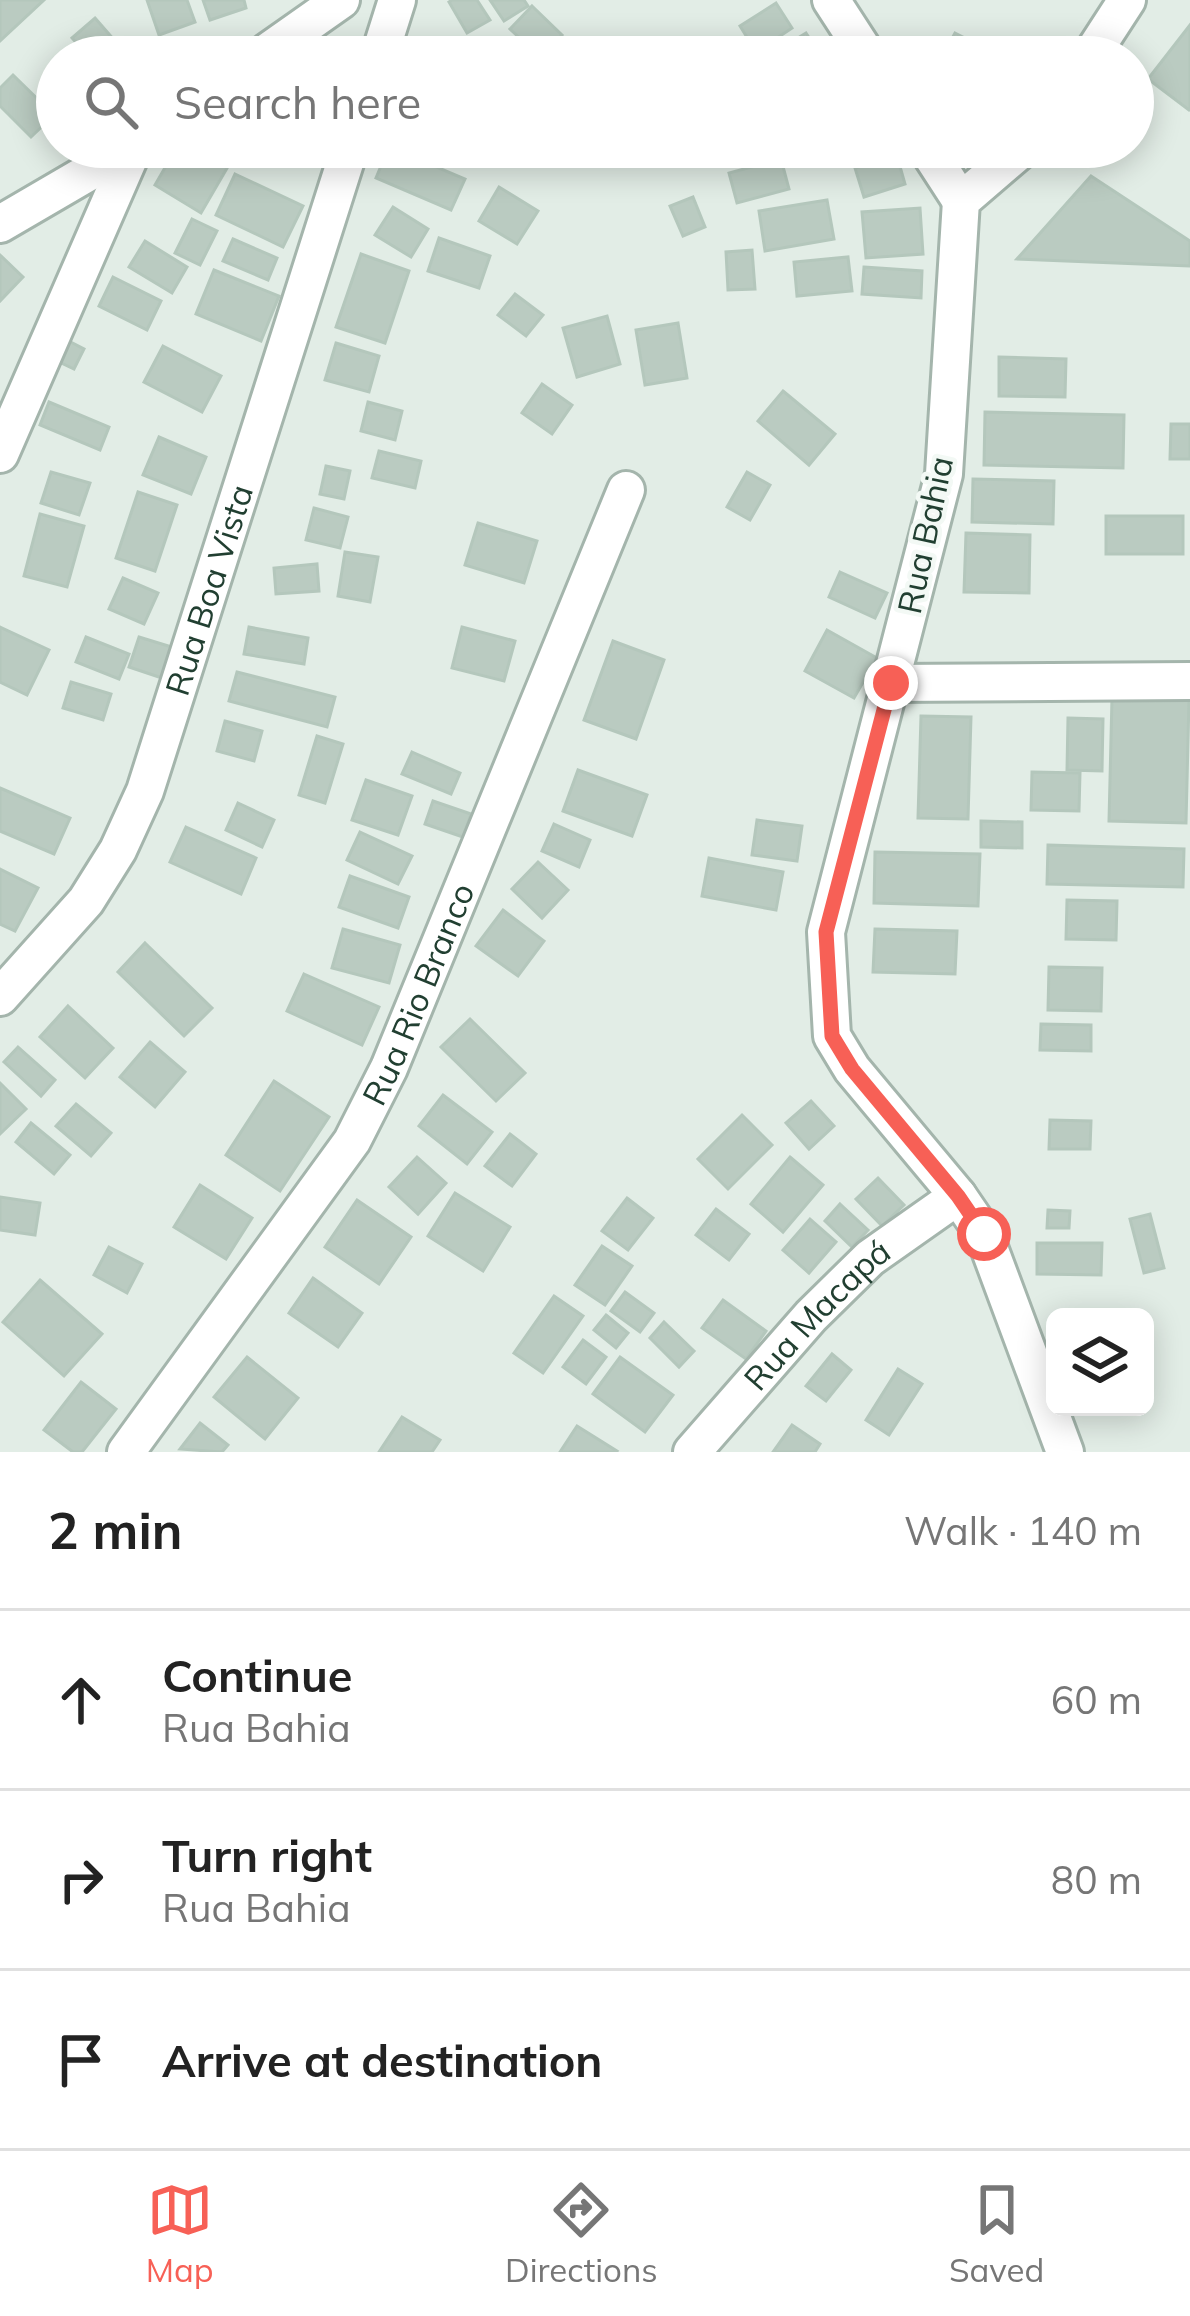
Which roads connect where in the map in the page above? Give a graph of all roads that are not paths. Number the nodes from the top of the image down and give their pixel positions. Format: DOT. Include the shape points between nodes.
graph roads {
  1 [pos="340,0"];
  2 [pos="397,0"];
  3 [pos="831,0"];
  4 [pos="1127,0"];
  5 [pos="289,36"];
  6 [pos="386,36"];
  7 [pos="854,36"];
  8 [pos="1104,36"];
  9 [pos="97,168"];
  10 [pos="124,168"];
  11 [pos="343,168"];
  12 [pos="940,168"];
  13 [pos="1000,168"];
  14 [pos="961,201"];
  15 [pos="0,224"];
  16 [pos="0,454"];
  17 [pos="626,490"];
  18 [pos="1190,681"];
  19 [pos="891,683"];
  20 [pos="0,997"];
  21 [pos="958,1196"];
  22 [pos="126,1452"];
  23 [pos="692,1452"];
  24 [pos="1064,1452"];
  1 -- 5 [label="street"];
  2 -- 6 [label="street"];
  3 -- 7 [label="street"];
  4 -- 8 [label="street"];
  9 -- 15 [label="street"];
  10 -- 16 [label="street"];
  11 -- 20 [label="street, Rua Boa Vista" via="145,791 86,901"];
  12 -- 14 [label="street"];
  13 -- 14 [label="street"];
  14 -- 19 [label="street, Rua Bahia" via="944,474"];
  17 -- 22 [label="street, Rua Rio Branco" via="352,1141"];
  18 -- 19 [label="street"];
  19 -- 21 [label="street, Rua Bahia" via="826,932 832,1036"];
  21 -- 23 [label="street, Rua Macapá" via="870,1258"];
  21 -- 24 [label="street, Rua Bahia" via="984,1234"];
}
